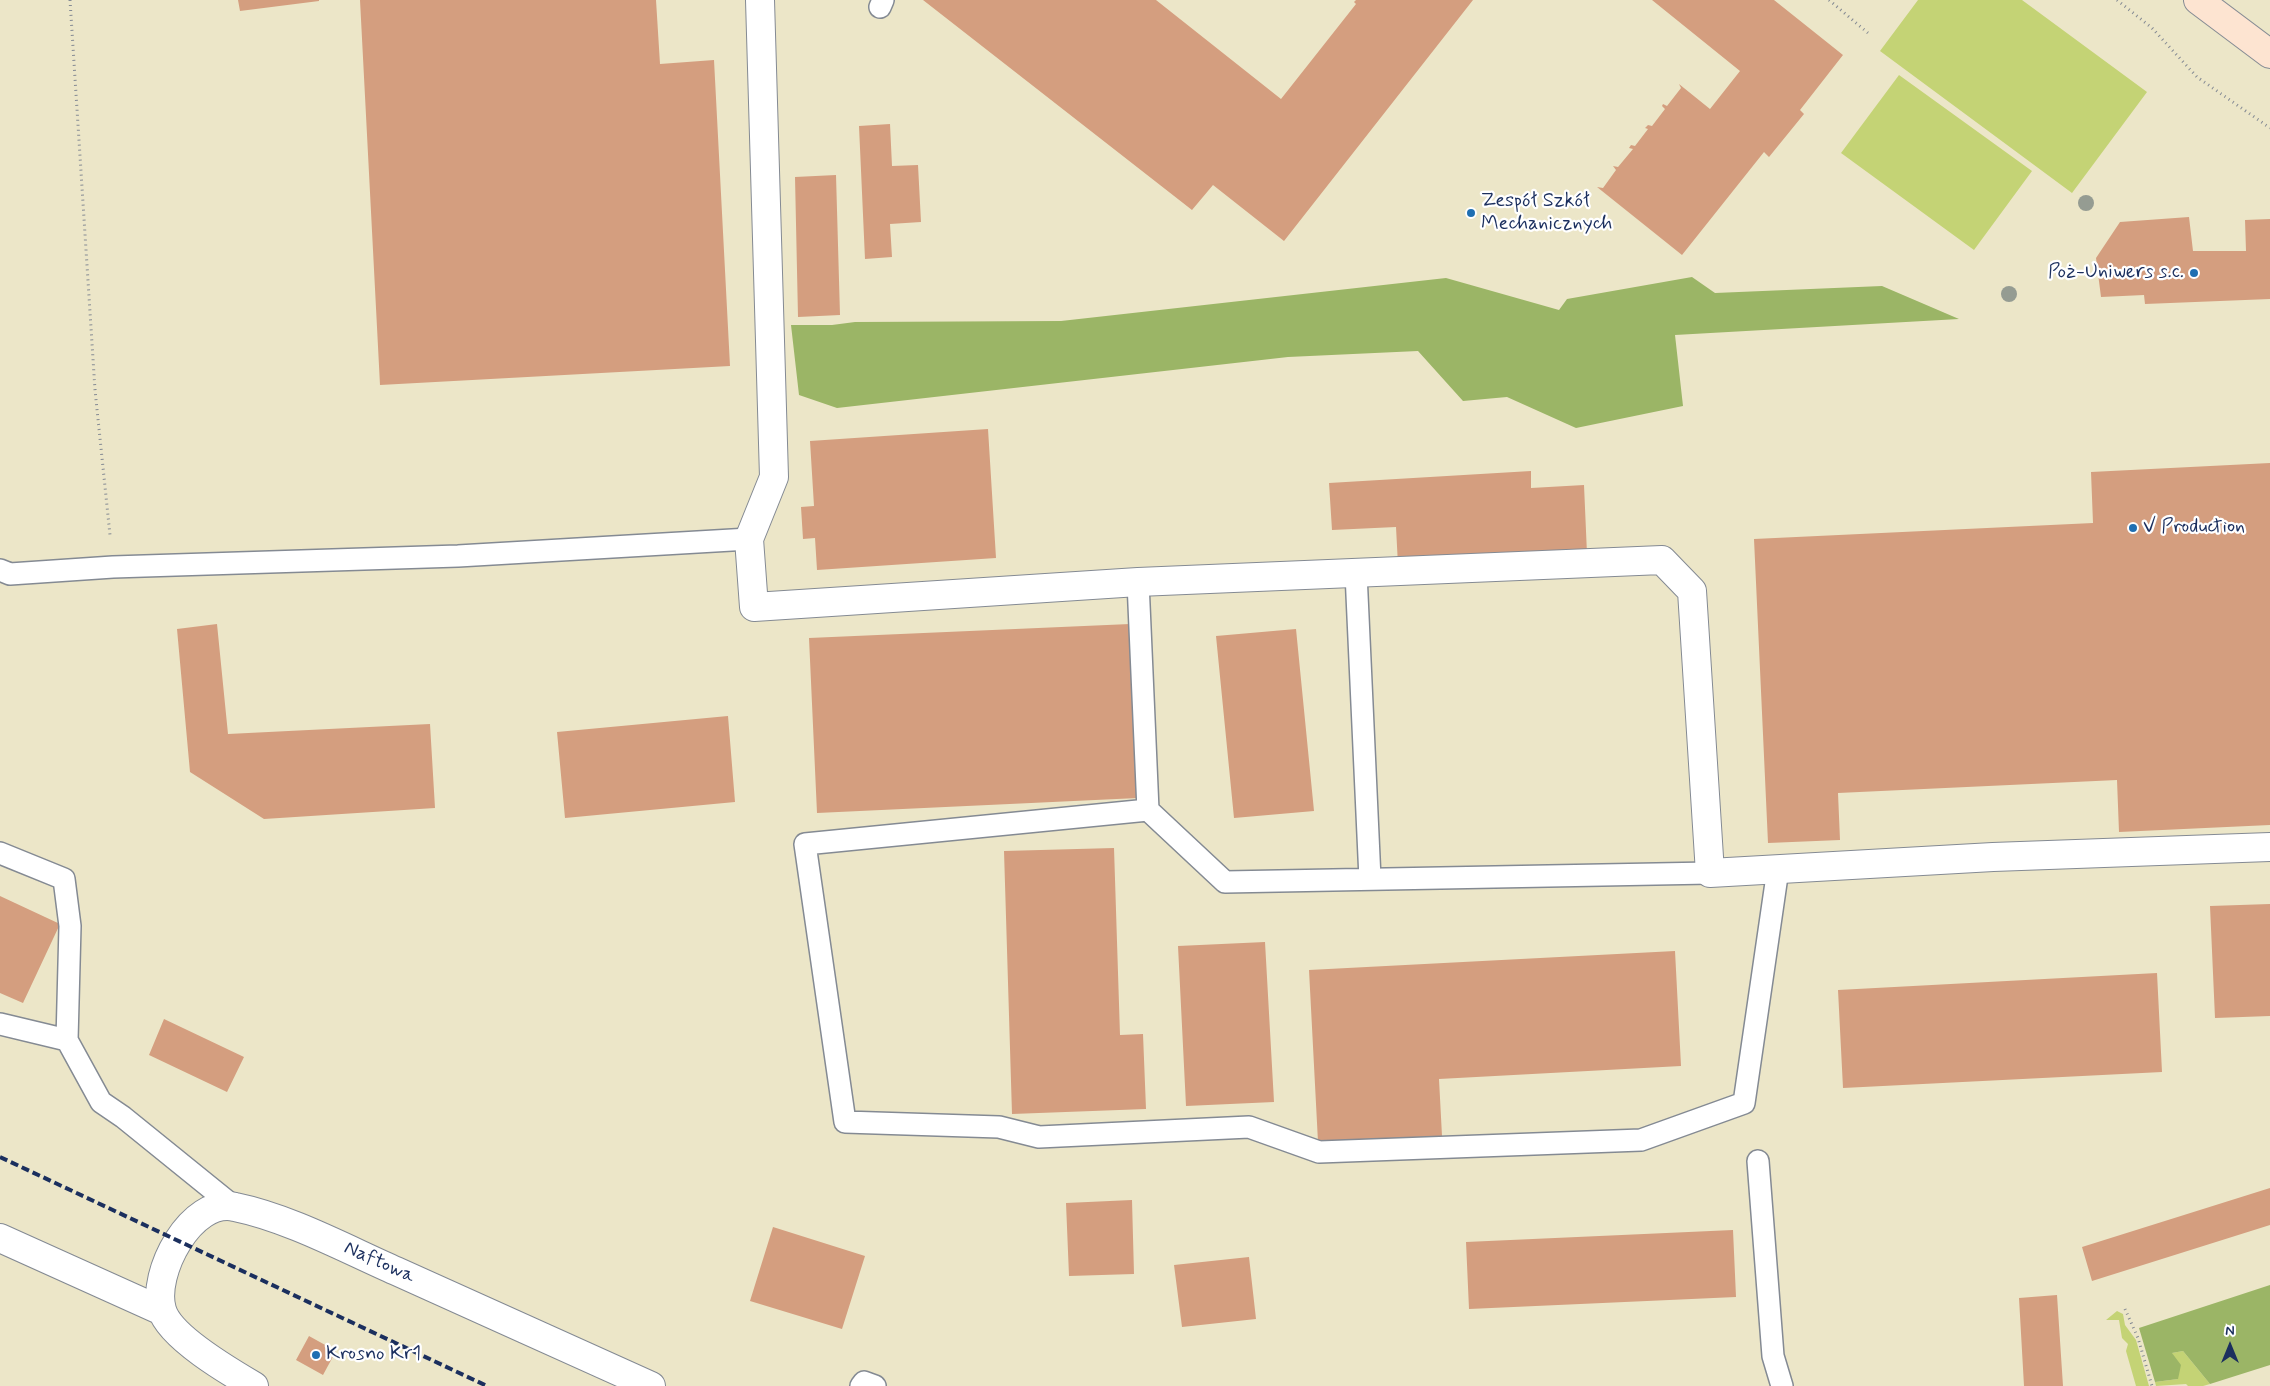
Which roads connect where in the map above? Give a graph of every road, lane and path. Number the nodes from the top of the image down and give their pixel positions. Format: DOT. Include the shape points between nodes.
graph roads {
  1 [pos="70,0"];
  2 [pos="760,0"];
  3 [pos="1829,0"];
  4 [pos="2117,0"];
  5 [pos="2198,0"];
  6 [pos="1868,33"];
  7 [pos="2270,54"];
  8 [pos="2270,128"];
  9 [pos="749,540"];
  10 [pos="113,567"];
  11 [pos="0,570"];
  12 [pos="1356,573"];
  13 [pos="1138,582"];
  14 [pos="1148,810"];
  15 [pos="2270,847"];
  16 [pos="0,853"];
  17 [pos="1778,870"];
  18 [pos="1710,873"];
  19 [pos="1370,879"];
  20 [pos="0,1024"];
  21 [pos="66,1040"];
  22 [pos="1758,1161"];
  23 [pos="233,1206"];
  24 [pos="0,1238"];
  25 [pos="2125,1309"];
  26 [pos="162,1310"];
  27 [pos="254,1386"];
  28 [pos="651,1386"];
  29 [pos="861,1386"];
  30 [pos="875,1386"];
  31 [pos="1782,1386"];
  32 [pos="2152,1386"];
  1 -- 10 [label="path" via="95,390"];
  2 -- 9 [label="street" via="774,477"];
  3 -- 6 [label="path"];
  4 -- 8 [label="path" via="2152,28 2197,77"];
  5 -- 7 [label="street"];
  9 -- 10 [label="lane" via="458,556"];
  9 -- 13 [label="street" via="754,607"];
  10 -- 11 [label="lane" via="10,574"];
  12 -- 13 [label="street"];
  12 -- 18 [label="street" via="1662,560 1692,590"];
  12 -- 19 [label="lane"];
  13 -- 14 [label="lane"];
  14 -- 17 [label="lane" via="805,844 845,1122 998,1127 1039,1137 1250,1127 1319,1152 1641,1140 1744,1103"];
  14 -- 19 [label="lane" via="1225,882"];
  15 -- 17 [label="street" via="1992,857"];
  16 -- 21 [label="lane" via="64,879 70,926"];
  17 -- 18 [label="street"];
  18 -- 19 [label="lane"];
  20 -- 21 [label="lane"];
  21 -- 23 [label="lane" via="101,1102"];
  22 -- 31 [label="lane" via="1773,1356"];
  23 -- 26 [label="street, Naftowa" via="211,1209 195,1220 178,1241 162,1276"];
  23 -- 28 [label="street, Naftowa" via="302,1229"];
  24 -- 26 [label="street"];
  25 -- 32 [label="path" via="2138,1338"];
  26 -- 27 [label="street" via="169,1324 181,1336 214,1362"];
  29 -- 30 [label="lane" via="864,1382"];
}
